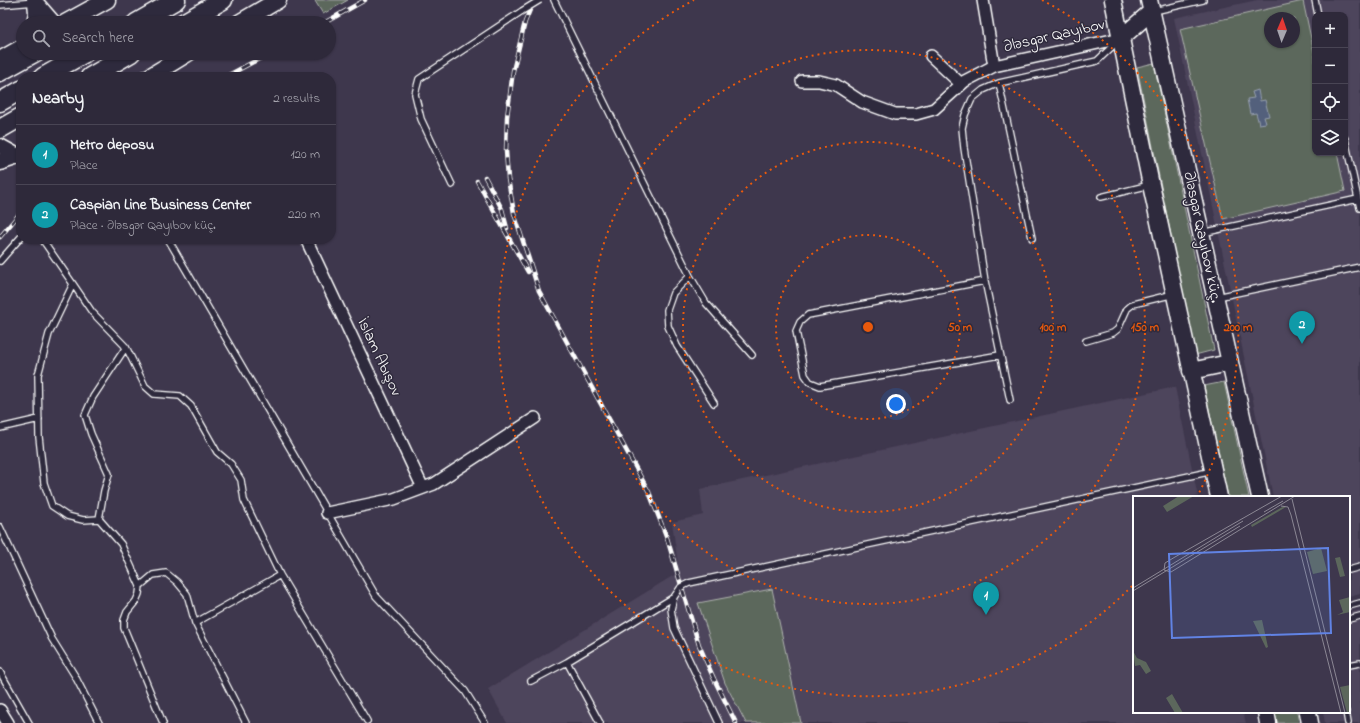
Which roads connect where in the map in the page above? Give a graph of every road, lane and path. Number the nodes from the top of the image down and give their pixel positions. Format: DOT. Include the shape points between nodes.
graph roads {
  1 [pos="107,0"];
  2 [pos="176,0"];
  3 [pos="223,0"];
  4 [pos="278,0"];
  5 [pos="540,0"];
  6 [pos="554,0"];
  7 [pos="983,0"];
  8 [pos="1113,0"];
  9 [pos="1203,0"];
  10 [pos="1315,0"];
  11 [pos="35,1"];
  12 [pos="0,5"];
  13 [pos="1150,6"];
  14 [pos="1317,12"];
  15 [pos="35,16"];
  16 [pos="48,16"];
  17 [pos="78,16"];
  18 [pos="148,16"];
  19 [pos="195,16"];
  20 [pos="251,16"];
  21 [pos="1121,38"];
  22 [pos="16,50"];
  23 [pos="16,52"];
  24 [pos="931,56"];
  25 [pos="16,60"];
  26 [pos="73,60"];
  27 [pos="119,60"];
  28 [pos="177,60"];
  29 [pos="1,64"];
  30 [pos="994,66"];
  31 [pos="53,72"];
  32 [pos="99,72"];
  33 [pos="157,72"];
  34 [pos="802,81"];
  35 [pos="1000,83"];
  36 [pos="961,84"];
  37 [pos="16,93"];
  38 [pos="0,102"];
  39 [pos="16,120"];
  40 [pos="0,129"];
  41 [pos="0,146"];
  42 [pos="16,153"];
  43 [pos="1348,153"];
  44 [pos="16,156"];
  45 [pos="16,157"];
  46 [pos="0,162"];
  47 [pos="0,165"];
  48 [pos="452,185"];
  49 [pos="1151,185"];
  50 [pos="1101,197"];
  51 [pos="1358,199"];
  52 [pos="1360,208"];
  53 [pos="1201,233"];
  54 [pos="1032,238"];
  55 [pos="16,243"];
  56 [pos="45,244"];
  57 [pos="171,244"];
  58 [pos="308,244"];
  59 [pos="0,261"];
  60 [pos="1360,267"];
  61 [pos="690,276"];
  62 [pos="985,281"];
  63 [pos="73,284"];
  64 [pos="1175,294"];
  65 [pos="1215,298"];
  66 [pos="1086,342"];
  67 [pos="126,347"];
  68 [pos="752,355"];
  69 [pos="1000,355"];
  70 [pos="1229,363"];
  71 [pos="1191,371"];
  72 [pos="1010,400"];
  73 [pos="714,403"];
  74 [pos="534,418"];
  75 [pos="39,419"];
  76 [pos="0,428"];
  77 [pos="1213,471"];
  78 [pos="424,488"];
  79 [pos="1219,496"];
  80 [pos="1260,496"];
  81 [pos="327,513"];
  82 [pos="99,518"];
  83 [pos="0,527"];
  84 [pos="1360,567"];
  85 [pos="1350,570"];
  86 [pos="280,575"];
  87 [pos="140,586"];
  88 [pos="674,597"];
  89 [pos="1360,603"];
  90 [pos="1350,606"];
  91 [pos="1360,616"];
  92 [pos="1350,618"];
  93 [pos="195,623"];
  94 [pos="567,662"];
  95 [pos="1360,663"];
  96 [pos="1350,666"];
  97 [pos="0,672"];
  98 [pos="532,681"];
  99 [pos="0,710"];
  100 [pos="1266,713"];
  101 [pos="1308,713"];
  102 [pos="1346,713"];
  103 [pos="367,722"];
  104 [pos="8,723"];
  105 [pos="29,723"];
  106 [pos="99,723"];
  107 [pos="163,723"];
  108 [pos="246,723"];
  109 [pos="484,723"];
  110 [pos="600,723"];
  111 [pos="719,723"];
  112 [pos="1268,723"];
  113 [pos="1310,723"];
  114 [pos="1348,723"];
  1 -- 17 [label="main road"];
  2 -- 18 [label="main road"];
  3 -- 19 [label="main road"];
  4 -- 20 [label="main road"];
  5 -- 48 [label="lane, bridge" via="419,78 415,94 421,119"];
  6 -- 61 [label="lane"];
  7 -- 30 [label="street, Ələsgər Qayıbov"];
  8 -- 21 [label="main road"];
  9 -- 13 [label="lane"];
  10 -- 14 [label="lane"];
  11 -- 12 [label="lane"];
  11 -- 15 [label="street"];
  11 -- 16 [label="street"];
  13 -- 21 [label="main road"];
  13 -- 53 [label="main road, Ələsgər Qayıbov küç."];
  21 -- 30 [label="street, Ələsgər Qayıbov"];
  21 -- 35 [label="lane" via="1097,61"];
  21 -- 49 [label="main road"];
  22 -- 29 [label="street"];
  23 -- 29 [label="main road"];
  24 -- 36 [label="street"];
  25 -- 29 [label="street"];
  26 -- 31 [label="main road"];
  27 -- 32 [label="main road"];
  28 -- 33 [label="main road"];
  30 -- 36 [label="street, Ələsgər Qayıbov"];
  34 -- 36 [label="street, Ələsgər Qayıbov" via="836,85 862,102 895,114 916,114 934,109"];
  35 -- 54 [label="lane"];
  35 -- 62 [label="lane" via="983,90 972,99 962,128"];
  37 -- 38 [label="main road"];
  39 -- 40 [label="main road"];
  41 -- 42 [label="street"];
  43 -- 51 [label="lane"];
  44 -- 46 [label="main road"];
  45 -- 47 [label="street"];
  49 -- 50 [label="lane"];
  49 -- 64 [label="main road"];
  51 -- 52 [label="lane"];
  51 -- 53 [label="lane"];
  53 -- 65 [label="main road, Ələsgər Qayıbov küç."];
  55 -- 59 [label="lane"];
  56 -- 63 [label="lane"];
  57 -- 81 [label="lane"];
  58 -- 78 [label="street, İslam Abışov"];
  60 -- 65 [label="lane"];
  61 -- 68 [label="lane" via="706,303"];
  61 -- 73 [label="lane" via="673,293 667,310 668,326 676,346"];
  62 -- 69 [label="lane"];
  62 -- 69 [label="lane" via="808,315 800,322 796,331 797,338 805,375 810,382 820,386"];
  63 -- 67 [label="lane" via="92,312"];
  63 -- 75 [label="lane" via="48,334 38,375"];
  64 -- 66 [label="lane" via="1133,304 1127,309 1118,329"];
  64 -- 71 [label="main road"];
  65 -- 70 [label="main road, Ələsgər Qayıbov küç."];
  67 -- 82 [label="lane" via="93,397 85,415 109,474"];
  67 -- 86 [label="lane" via="145,386 154,394 180,396 191,406 217,452 231,464 241,480 244,500"];
  69 -- 72 [label="lane"];
  70 -- 71 [label="main road"];
  70 -- 80 [label="main road, Ələsgər Qayıbov küç."];
  71 -- 77 [label="main road"];
  74 -- 78 [label="street"];
  75 -- 76 [label="lane"];
  75 -- 82 [label="lane" via="44,483 52,506 66,516 83,520"];
  77 -- 79 [label="main road"];
  77 -- 88 [label="lane, bridge" via="689,583 680,587"];
  78 -- 81 [label="street" via="394,499"];
  81 -- 109 [label="lane" via="376,596 464,692"];
  82 -- 87 [label="lane" via="121,544"];
  83 -- 106 [label="lane" via="52,639 75,676"];
  84 -- 85 [label="lane"];
  86 -- 93 [label="lane"];
  86 -- 103 [label="lane"];
  87 -- 93 [label="lane" via="153,575 166,573 187,594"];
  87 -- 107 [label="lane" via="136,601 127,612 124,628"];
  88 -- 94 [label="lane"];
  88 -- 111 [label="lane" via="671,609 674,628"];
  89 -- 90 [label="lane"];
  91 -- 92 [label="lane"];
  93 -- 108 [label="lane"];
  94 -- 98 [label="lane"];
  94 -- 110 [label="lane"];
  95 -- 96 [label="lane"];
  97 -- 105 [label="lane"];
  99 -- 104 [label="street"];
  100 -- 112 [label="main road"];
  101 -- 113 [label="main road"];
  102 -- 114 [label="lane"];
}
